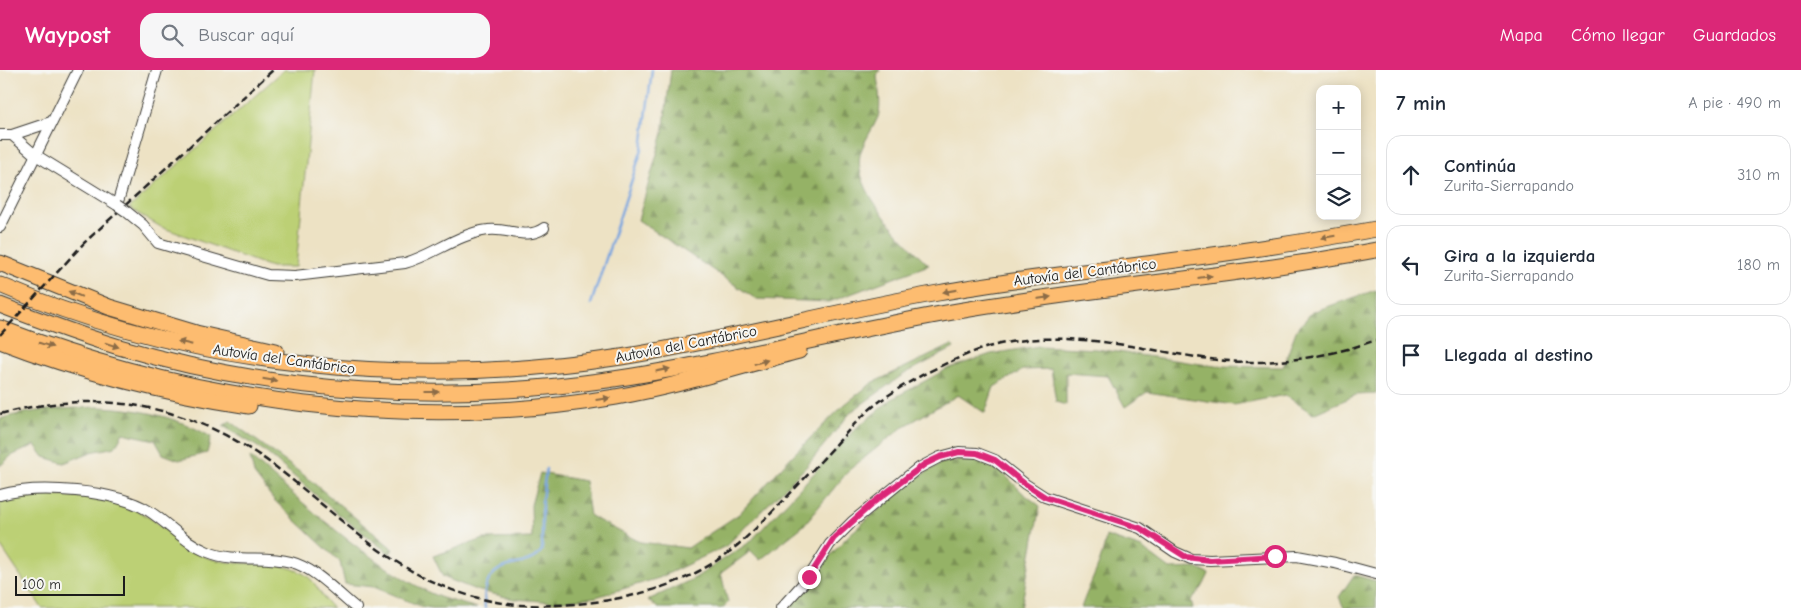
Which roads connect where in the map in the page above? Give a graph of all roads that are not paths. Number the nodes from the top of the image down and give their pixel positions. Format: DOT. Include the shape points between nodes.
graph roads {
  1 [pos="78,70"];
  2 [pos="157,70"];
  3 [pos="51,122"];
  4 [pos="0,135"];
  5 [pos="12,135"];
  6 [pos="34,154"];
  7 [pos="117,206"];
  8 [pos="0,227"];
  9 [pos="544,228"];
  10 [pos="1376,229"];
  11 [pos="1376,250"];
  12 [pos="0,263"];
  13 [pos="0,285"];
  14 [pos="0,305"];
  15 [pos="996,305"];
  16 [pos="0,328"];
  17 [pos="0,340"];
  18 [pos="534,367"];
  19 [pos="570,403"];
  20 [pos="0,495"];
  21 [pos="1376,574"];
  22 [pos="356,608"];
  23 [pos="781,608"];
  1 -- 3 [label="street"];
  2 -- 7 [label="street"];
  3 -- 5 [label="street"];
  3 -- 6 [label="street"];
  4 -- 5 [label="street"];
  5 -- 6 [label="street"];
  6 -- 7 [label="street"];
  6 -- 8 [label="street"];
  7 -- 9 [label="street, bridge" via="143,225 158,243 280,276 405,263 421,259 441,246 476,232 498,229 532,234"];
  10 -- 18 [label="highway, Autovía del Cantábrico, one-way" via="974,287 700,342"];
  15 -- 11 [label="highway, Autovía del Cantábrico, one-way"];
  18 -- 12 [label="highway, one-way" via="417,367 290,354 196,333 109,308"];
  18 -- 13 [label="highway, Autovía del Cantábrico, one-way" via="404,372 263,358 194,346 140,332"];
  14 -- 15 [label="highway, Autovía del Cantábrico, one-way" via="103,342 217,371 329,387 442,392 531,388 612,379"];
  19 -- 15 [label="highway, one-way" via="616,397 708,377 847,338"];
  16 -- 19 [label="highway, one-way" via="77,355 140,372 196,386 303,404 452,411"];
  17 -- 19 [label="highway" via="72,367 134,384 260,408 403,417 508,412"];
  20 -- 22 [label="street" via="35,491 122,498 149,511 191,544 208,552 302,566"];
  21 -- 23 [label="street" via="1297,556 1191,559 1140,528 1045,497 995,460 977,453 959,452 917,469 852,522 830,544 809,577"];
}
